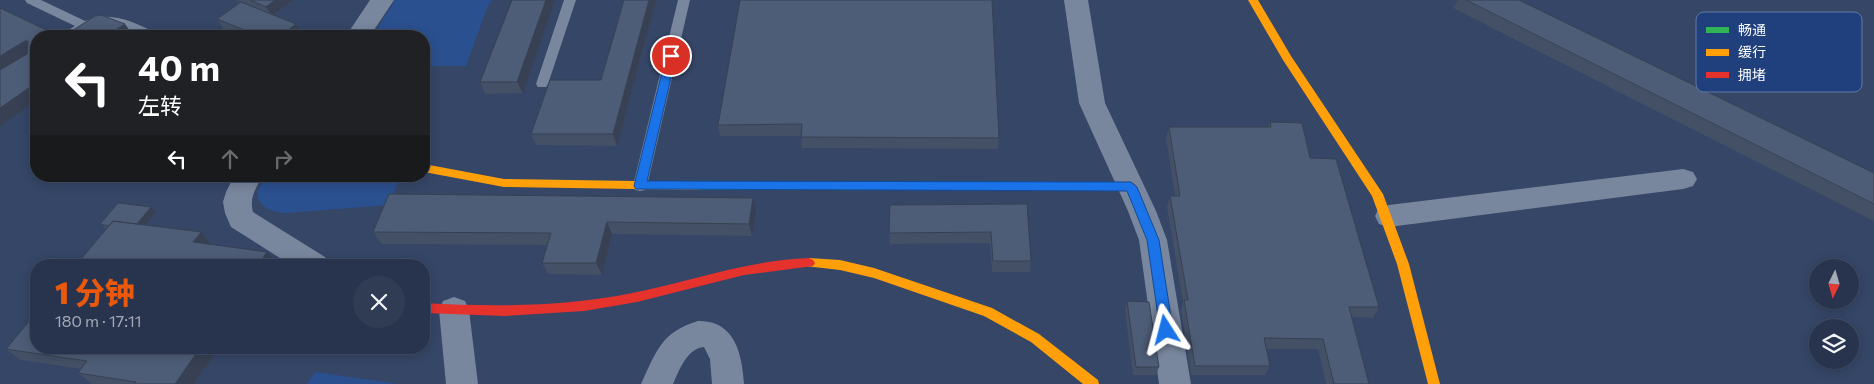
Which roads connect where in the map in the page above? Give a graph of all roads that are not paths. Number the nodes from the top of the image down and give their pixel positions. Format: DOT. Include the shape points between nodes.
graph roads {
  1 [pos="31,0"];
  2 [pos="382,0"];
  3 [pos="570,0"];
  4 [pos="684,0"];
  5 [pos="1076,0"];
  6 [pos="1253,0"];
  7 [pos="84,24"];
  8 [pos="76,30"];
  9 [pos="140,30"];
  10 [pos="362,30"];
  11 [pos="542,84"];
  12 [pos="430,169"];
  13 [pos="1683,179"];
  14 [pos="245,182"];
  15 [pos="640,186"];
  16 [pos="1131,187"];
  17 [pos="1389,216"];
  18 [pos="305,259"];
  19 [pos="430,308"];
  20 [pos="454,310"];
  21 [pos="462,384"];
  22 [pos="656,384"];
  23 [pos="728,384"];
  24 [pos="1093,384"];
  25 [pos="1175,384"];
  26 [pos="1434,384"];
  1 -- 7 [label="lane"];
  2 -- 10 [label="street"];
  3 -- 11 [label="lane"];
  4 -- 15 [label="lane"];
  5 -- 16 [label="street" via="1092,103"];
  6 -- 17 [label="street"];
  7 -- 8 [label="lane"];
  7 -- 9 [label="lane" via="115,19"];
  12 -- 15 [label="street" via="504,183"];
  13 -- 17 [label="street"];
  14 -- 18 [label="street" via="237,196 241,219"];
  15 -- 16 [label="street"];
  16 -- 25 [label="street" via="1153,240"];
  17 -- 26 [label="street"];
  19 -- 20 [label="street"];
  20 -- 21 [label="street"];
  20 -- 24 [label="street" via="538,309 613,302 772,266 807,263 843,266 879,273 1014,324"];
  22 -- 23 [label="street" via="679,344 702,333 713,337 722,346"];
}
